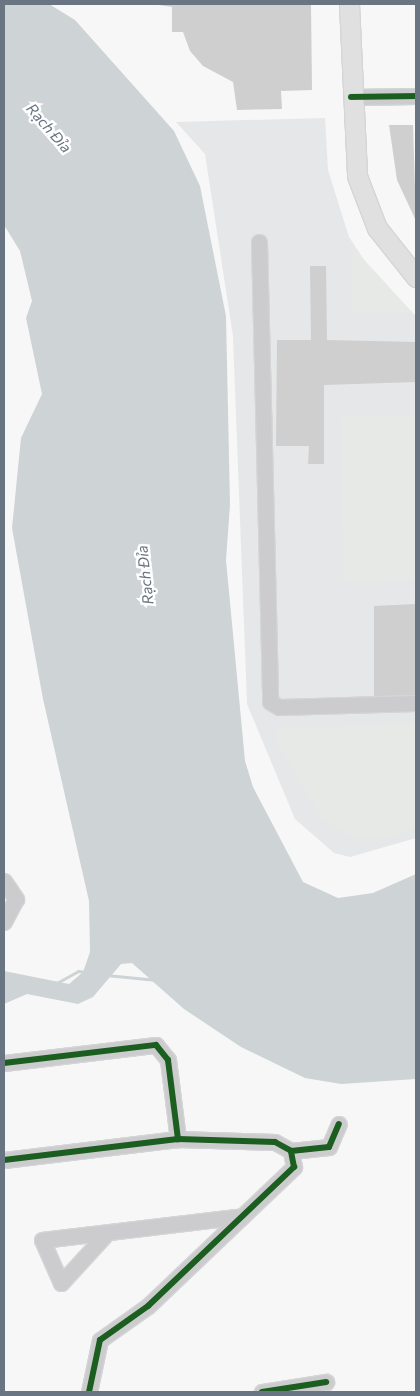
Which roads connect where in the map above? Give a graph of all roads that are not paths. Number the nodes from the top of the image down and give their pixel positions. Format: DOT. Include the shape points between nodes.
graph roads {
  1 [pos="349,4"];
  2 [pos="416,96"];
  3 [pos="351,97"];
  4 [pos="259,242"];
  5 [pos="409,262"];
  6 [pos="416,276"];
  7 [pos="416,703"];
  8 [pos="4,882"];
  9 [pos="4,922"];
  10 [pos="4,1063"];
  11 [pos="339,1124"];
  12 [pos="178,1139"];
  13 [pos="291,1151"];
  14 [pos="4,1160"];
  15 [pos="243,1216"];
  16 [pos="107,1233"];
  17 [pos="326,1382"];
  18 [pos="93,1390"];
  19 [pos="262,1392"];
  1 -- 3 [label="main road"];
  2 -- 3 [label="street"];
  3 -- 5 [label="main road" via="359,183 377,228"];
  4 -- 7 [label="street" via="270,702 279,707"];
  5 -- 6 [label="main road"];
  8 -- 9 [label="street" via="16,899"];
  10 -- 12 [label="street" via="156,1045 168,1060"];
  11 -- 13 [label="street" via="329,1148"];
  12 -- 13 [label="street" via="275,1142"];
  12 -- 14 [label="street"];
  13 -- 15 [label="street" via="294,1167"];
  15 -- 16 [label="street"];
  15 -- 18 [label="street" via="148,1306 100,1340"];
  17 -- 19 [label="street"];
}
